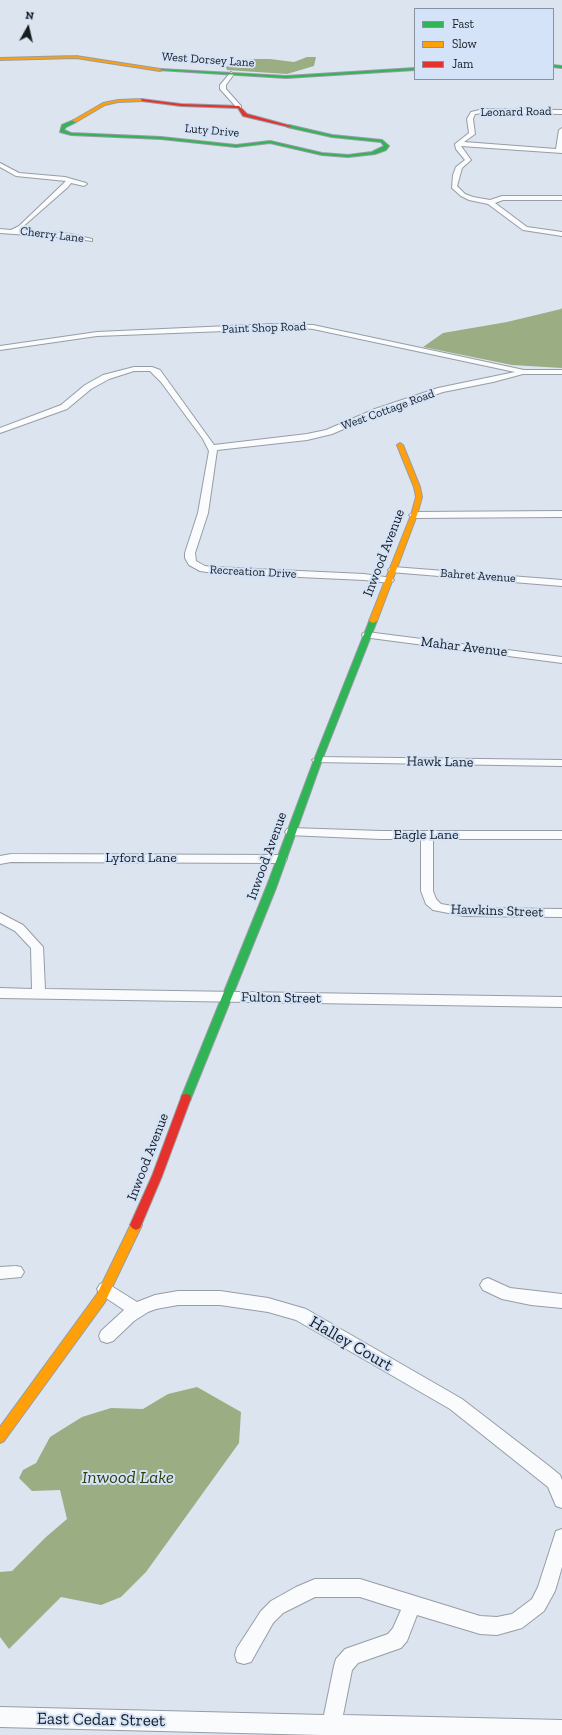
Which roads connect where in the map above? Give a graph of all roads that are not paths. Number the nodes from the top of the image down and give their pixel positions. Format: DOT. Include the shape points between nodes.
graph roads {
  1 [pos="0,59"];
  2 [pos="414,70"];
  3 [pos="231,74"];
  4 [pos="239,107"];
  5 [pos="562,112"];
  6 [pos="562,130"];
  7 [pos="458,144"];
  8 [pos="562,151"];
  9 [pos="1,166"];
  10 [pos="69,181"];
  11 [pos="84,184"];
  12 [pos="562,198"];
  13 [pos="490,202"];
  14 [pos="0,231"];
  15 [pos="13,231"];
  16 [pos="562,234"];
  17 [pos="90,240"];
  18 [pos="0,348"];
  19 [pos="523,372"];
  20 [pos="562,372"];
  21 [pos="0,431"];
  22 [pos="400,444"];
  23 [pos="213,448"];
  24 [pos="562,514"];
  25 [pos="414,515"];
  26 [pos="393,570"];
  27 [pos="389,580"];
  28 [pos="562,583"];
  29 [pos="367,635"];
  30 [pos="562,660"];
  31 [pos="318,760"];
  32 [pos="562,763"];
  33 [pos="291,832"];
  34 [pos="427,835"];
  35 [pos="562,835"];
  36 [pos="281,859"];
  37 [pos="0,860"];
  38 [pos="562,913"];
  39 [pos="0,917"];
  40 [pos="0,993"];
  41 [pos="39,993"];
  42 [pos="227,998"];
  43 [pos="562,1002"];
  44 [pos="16,1272"];
  45 [pos="0,1273"];
  46 [pos="488,1285"];
  47 [pos="105,1289"];
  48 [pos="562,1301"];
  49 [pos="137,1310"];
  50 [pos="106,1336"];
  51 [pos="0,1437"];
  52 [pos="562,1500"];
  53 [pos="562,1537"];
  54 [pos="412,1604"];
  55 [pos="244,1655"];
  56 [pos="0,1718"];
  57 [pos="331,1730"];
  58 [pos="562,1730"];
  1 -- 3 [label="street, West Dorsey Lane" via="76,57 149,69"];
  2 -- 3 [label="street, West Dorsey Lane" via="295,77"];
  3 -- 4 [label="street, Luty Drive" via="223,89"];
  4 -- 4 [label="street, Luty Drive" via="181,105 142,100 118,101 101,105 61,129 72,134 161,138 236,146 270,142 322,154 348,156 373,153 386,146 378,140 332,136 282,125 245,115"];
  5 -- 7 [label="street, Leonard Road" via="478,112 470,119 472,134"];
  6 -- 8 [label="street" via="558,148"];
  7 -- 8 [label="street"];
  7 -- 13 [label="street" via="468,160 459,167 455,188 471,199"];
  9 -- 10 [label="street" via="18,175"];
  10 -- 11 [label="street"];
  10 -- 15 [label="street" via="30,220"];
  12 -- 13 [label="street" via="502,198"];
  13 -- 16 [label="street" via="522,228"];
  14 -- 15 [label="street, Cherry Lane"];
  15 -- 17 [label="street, Cherry Lane"];
  18 -- 19 [label="street, Paint Shop Road" via="97,334 302,326"];
  19 -- 20 [label="street, West Cottage Road"];
  19 -- 23 [label="street, West Cottage Road" via="418,396 329,432"];
  21 -- 23 [label="street" via="64,407 88,387 106,377 143,368 152,369 162,377"];
  22 -- 25 [label="street, Inwood Avenue" via="417,487 418,497"];
  23 -- 27 [label="street, Recreation Drive" via="203,513 190,553 190,561 195,566 214,570"];
  24 -- 25 [label="street"];
  25 -- 26 [label="street, Inwood Avenue"];
  26 -- 27 [label="street, Inwood Avenue"];
  26 -- 28 [label="street, Bahret Avenue"];
  27 -- 29 [label="street, Inwood Avenue"];
  29 -- 30 [label="street, Mahar Avenue"];
  29 -- 31 [label="street, Inwood Avenue"];
  31 -- 32 [label="street, Hawk Lane"];
  31 -- 33 [label="street, Inwood Avenue"];
  33 -- 34 [label="street, Eagle Lane"];
  33 -- 36 [label="street, Inwood Avenue"];
  34 -- 35 [label="street, Eagle Lane"];
  34 -- 38 [label="street, Hawkins Street" via="427,891 430,901 437,907 464,912"];
  36 -- 37 [label="street, Lyford Lane"];
  36 -- 42 [label="street, Inwood Avenue"];
  39 -- 41 [label="street" via="20,928 37,947"];
  40 -- 41 [label="street, Fulton Street"];
  41 -- 42 [label="street, Fulton Street"];
  42 -- 43 [label="street, Fulton Street"];
  42 -- 47 [label="street, Inwood Avenue" via="157,1176 127,1247"];
  44 -- 45 [label="street"];
  46 -- 48 [label="street" via="508,1294"];
  47 -- 49 [label="street"];
  47 -- 51 [label="street, Inwood Avenue" via="48,1373"];
  49 -- 50 [label="street, Halley Court"];
  49 -- 52 [label="street, Halley Court" via="155,1302 178,1298 220,1298 268,1305 300,1314 456,1404 554,1481"];
  53 -- 54 [label="street" via="546,1591 538,1605 516,1622 497,1626 480,1625"];
  54 -- 55 [label="street" via="360,1588 315,1588 277,1607 267,1617"];
  54 -- 57 [label="street" via="400,1634 394,1641 352,1656 343,1666"];
  56 -- 57 [label="street, East Cedar Street"];
  57 -- 58 [label="street, East Cedar Street"];
}
